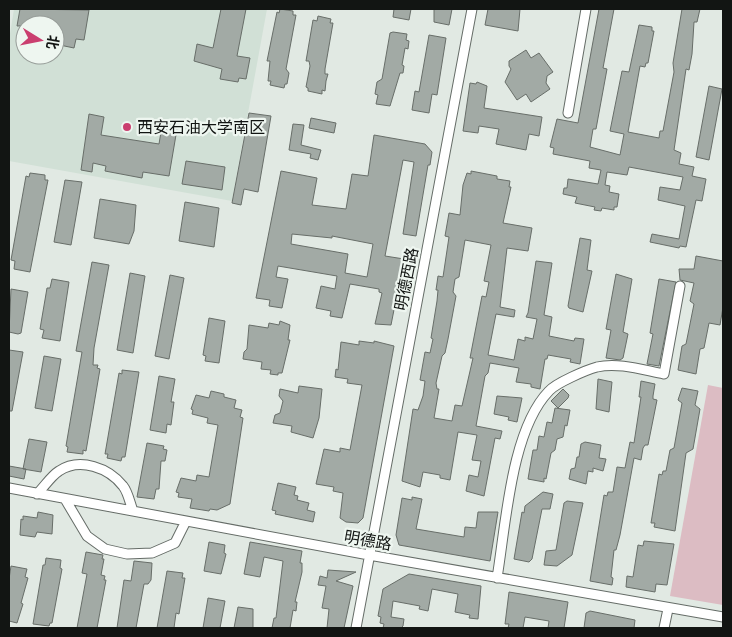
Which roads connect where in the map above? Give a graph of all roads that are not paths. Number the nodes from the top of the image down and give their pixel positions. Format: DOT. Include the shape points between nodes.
graph roads {
  1 [pos="472,9"];
  2 [pos="586,9"];
  3 [pos="568,113"];
  4 [pos="680,286"];
  5 [pos="9,488"];
  6 [pos="37,494"];
  7 [pos="65,499"];
  8 [pos="133,511"];
  9 [pos="186,521"];
  10 [pos="370,556"];
  11 [pos="496,578"];
  12 [pos="668,609"];
  13 [pos="723,617"];
  14 [pos="356,628"];
  15 [pos="664,628"];
  1 -- 10 [label="street, 明德西路"];
  2 -- 3 [label="street"];
  4 -- 11 [label="street" via="664,374 620,366 597,367 550,389 529,418 518,448"];
  5 -- 6 [label="street, 明德路"];
  6 -- 7 [label="street, 明德路"];
  6 -- 8 [label="street" via="59,470 78,464 94,466 109,472 124,487"];
  7 -- 8 [label="street, 明德路"];
  7 -- 9 [label="street" via="87,536 104,549 127,554 152,553 175,543"];
  8 -- 9 [label="street, 明德路"];
  9 -- 10 [label="street, 明德路"];
  10 -- 11 [label="street, 明德路"];
  10 -- 14 [label="street, 明德西路"];
  11 -- 12 [label="street, 明德路"];
  12 -- 13 [label="street, 明德路"];
  12 -- 15 [label="street"];
}
